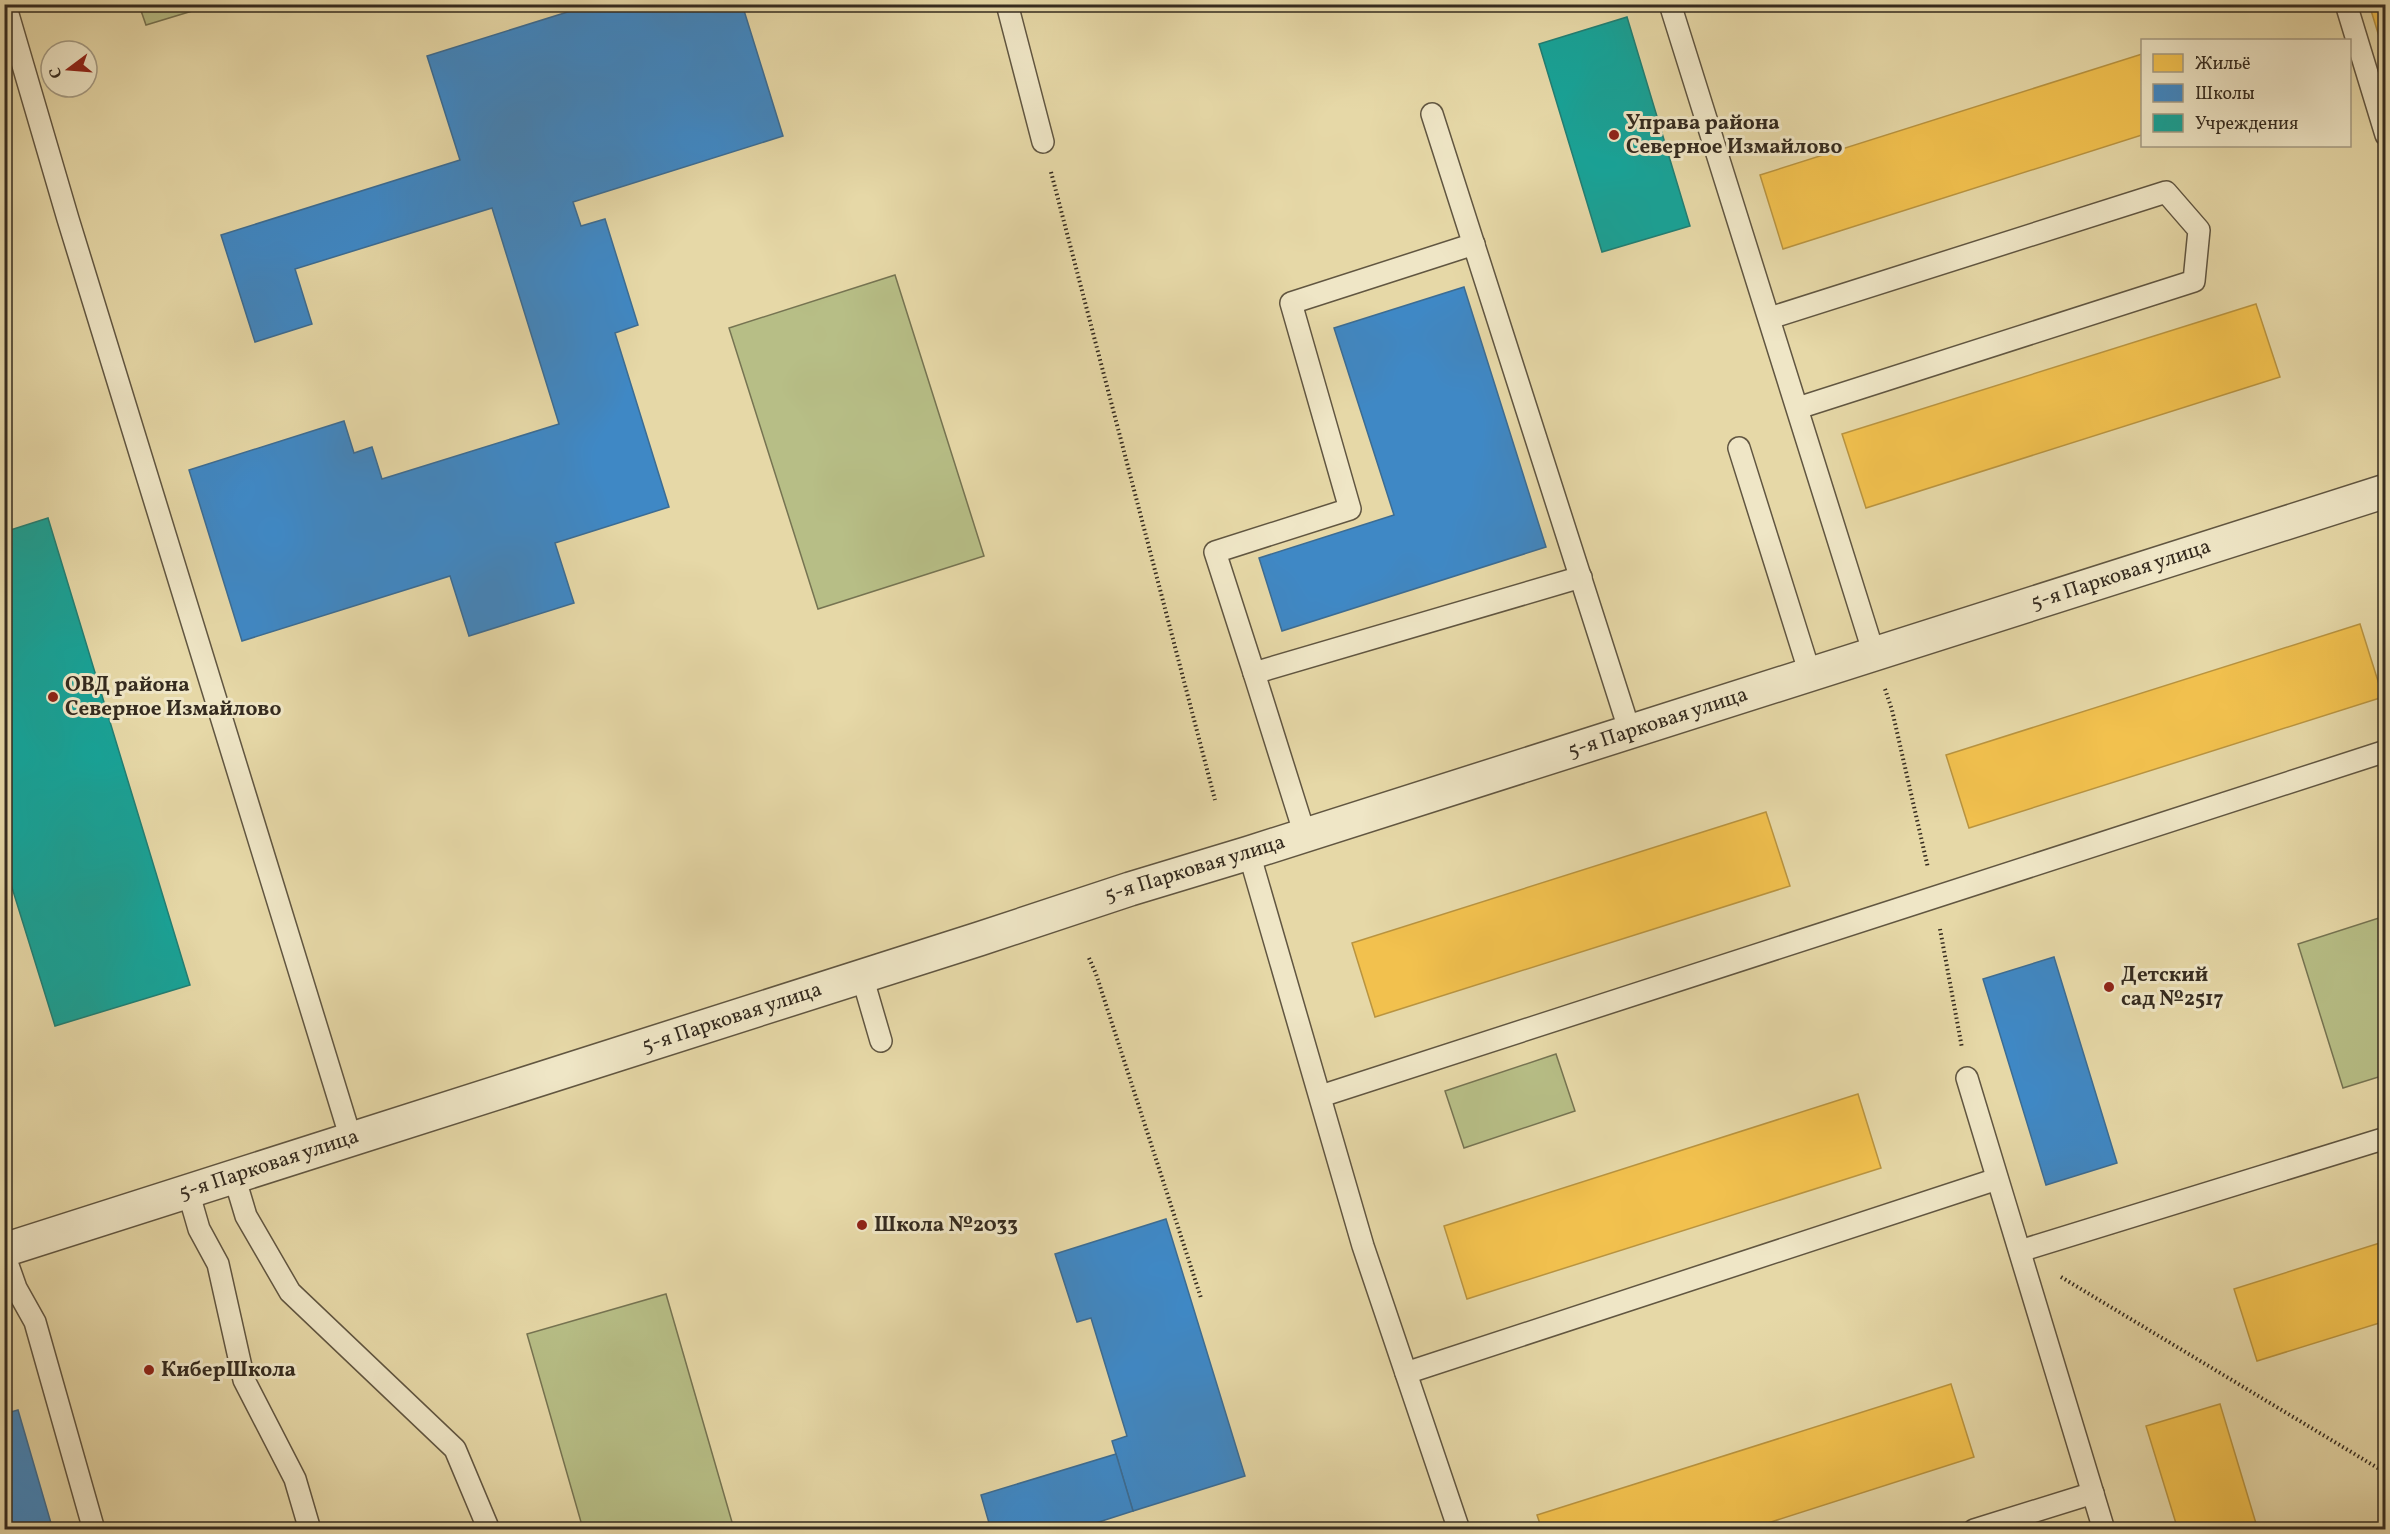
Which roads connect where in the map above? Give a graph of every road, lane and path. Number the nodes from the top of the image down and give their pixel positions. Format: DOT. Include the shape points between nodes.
graph roads {
  1 [pos="5,4"];
  2 [pos="1007,4"];
  3 [pos="1670,4"];
  4 [pos="2346,4"];
  5 [pos="1432,114"];
  6 [pos="2385,135"];
  7 [pos="1043,142"];
  8 [pos="1474,244"];
  9 [pos="1770,318"];
  10 [pos="1798,408"];
  11 [pos="1739,448"];
  12 [pos="2385,491"];
  13 [pos="1581,577"];
  14 [pos="1874,654"];
  15 [pos="1254,673"];
  16 [pos="1810,674"];
  17 [pos="1630,732"];
  18 [pos="2385,751"];
  19 [pos="1215,800"];
  20 [pos="1305,835"];
  21 [pos="1249,853"];
  22 [pos="1935,897"];
  23 [pos="1089,958"];
  24 [pos="862,976"];
  25 [pos="881,1041"];
  26 [pos="1967,1078"];
  27 [pos="1321,1096"];
  28 [pos="2385,1138"];
  29 [pos="351,1139"];
  30 [pos="234,1176"];
  31 [pos="1997,1179"];
  32 [pos="188,1191"];
  33 [pos="2020,1251"];
  34 [pos="4,1252"];
  35 [pos="1201,1298"];
  36 [pos="1406,1373"];
  37 [pos="2385,1473"];
  38 [pos="2093,1493"];
  39 [pos="94,1530"];
  40 [pos="310,1530"];
  41 [pos="489,1530"];
  42 [pos="1459,1530"];
  43 [pos="1974,1530"];
  44 [pos="2104,1530"];
  1 -- 29 [label="lane"];
  2 -- 7 [label="lane"];
  3 -- 9 [label="lane"];
  4 -- 6 [label="lane"];
  5 -- 8 [label="lane"];
  7 -- 19 [label="path"];
  8 -- 13 [label="lane"];
  8 -- 15 [label="lane" via="1291,303 1350,509 1215,552"];
  9 -- 10 [label="lane"];
  9 -- 10 [label="lane" via="2166,192 2199,230 2194,281"];
  10 -- 14 [label="lane"];
  11 -- 16 [label="lane"];
  12 -- 14 [label="street, 5-я Парковая улица"];
  13 -- 15 [label="lane"];
  13 -- 17 [label="lane"];
  14 -- 16 [label="street, 5-я Парковая улица"];
  14 -- 22 [label="path" via="1892,710"];
  15 -- 20 [label="lane"];
  16 -- 17 [label="street, 5-я Парковая улица"];
  17 -- 20 [label="street, 5-я Парковая улица"];
  18 -- 22 [label="lane"];
  20 -- 21 [label="street, 5-я Парковая улица"];
  21 -- 24 [label="street, 5-я Парковая улица"];
  21 -- 27 [label="lane"];
  22 -- 26 [label="path"];
  22 -- 27 [label="lane"];
  23 -- 35 [label="path"];
  24 -- 25 [label="lane"];
  24 -- 29 [label="street, 5-я Парковая улица"];
  26 -- 31 [label="lane"];
  27 -- 36 [label="lane" via="1363,1246"];
  28 -- 33 [label="lane"];
  29 -- 30 [label="street, 5-я Парковая улица"];
  30 -- 32 [label="street, 5-я Парковая улица"];
  30 -- 41 [label="lane" via="246,1216 290,1292 455,1449"];
  31 -- 33 [label="lane"];
  31 -- 36 [label="lane"];
  32 -- 34 [label="street, 5-я Парковая улица"];
  32 -- 40 [label="lane" via="199,1229 218,1264 244,1380 295,1479"];
  33 -- 37 [label="path"];
  33 -- 38 [label="lane"];
  34 -- 39 [label="lane" via="16,1288 35,1322"];
  36 -- 42 [label="lane"];
  38 -- 43 [label="lane"];
  38 -- 44 [label="lane"];
}
